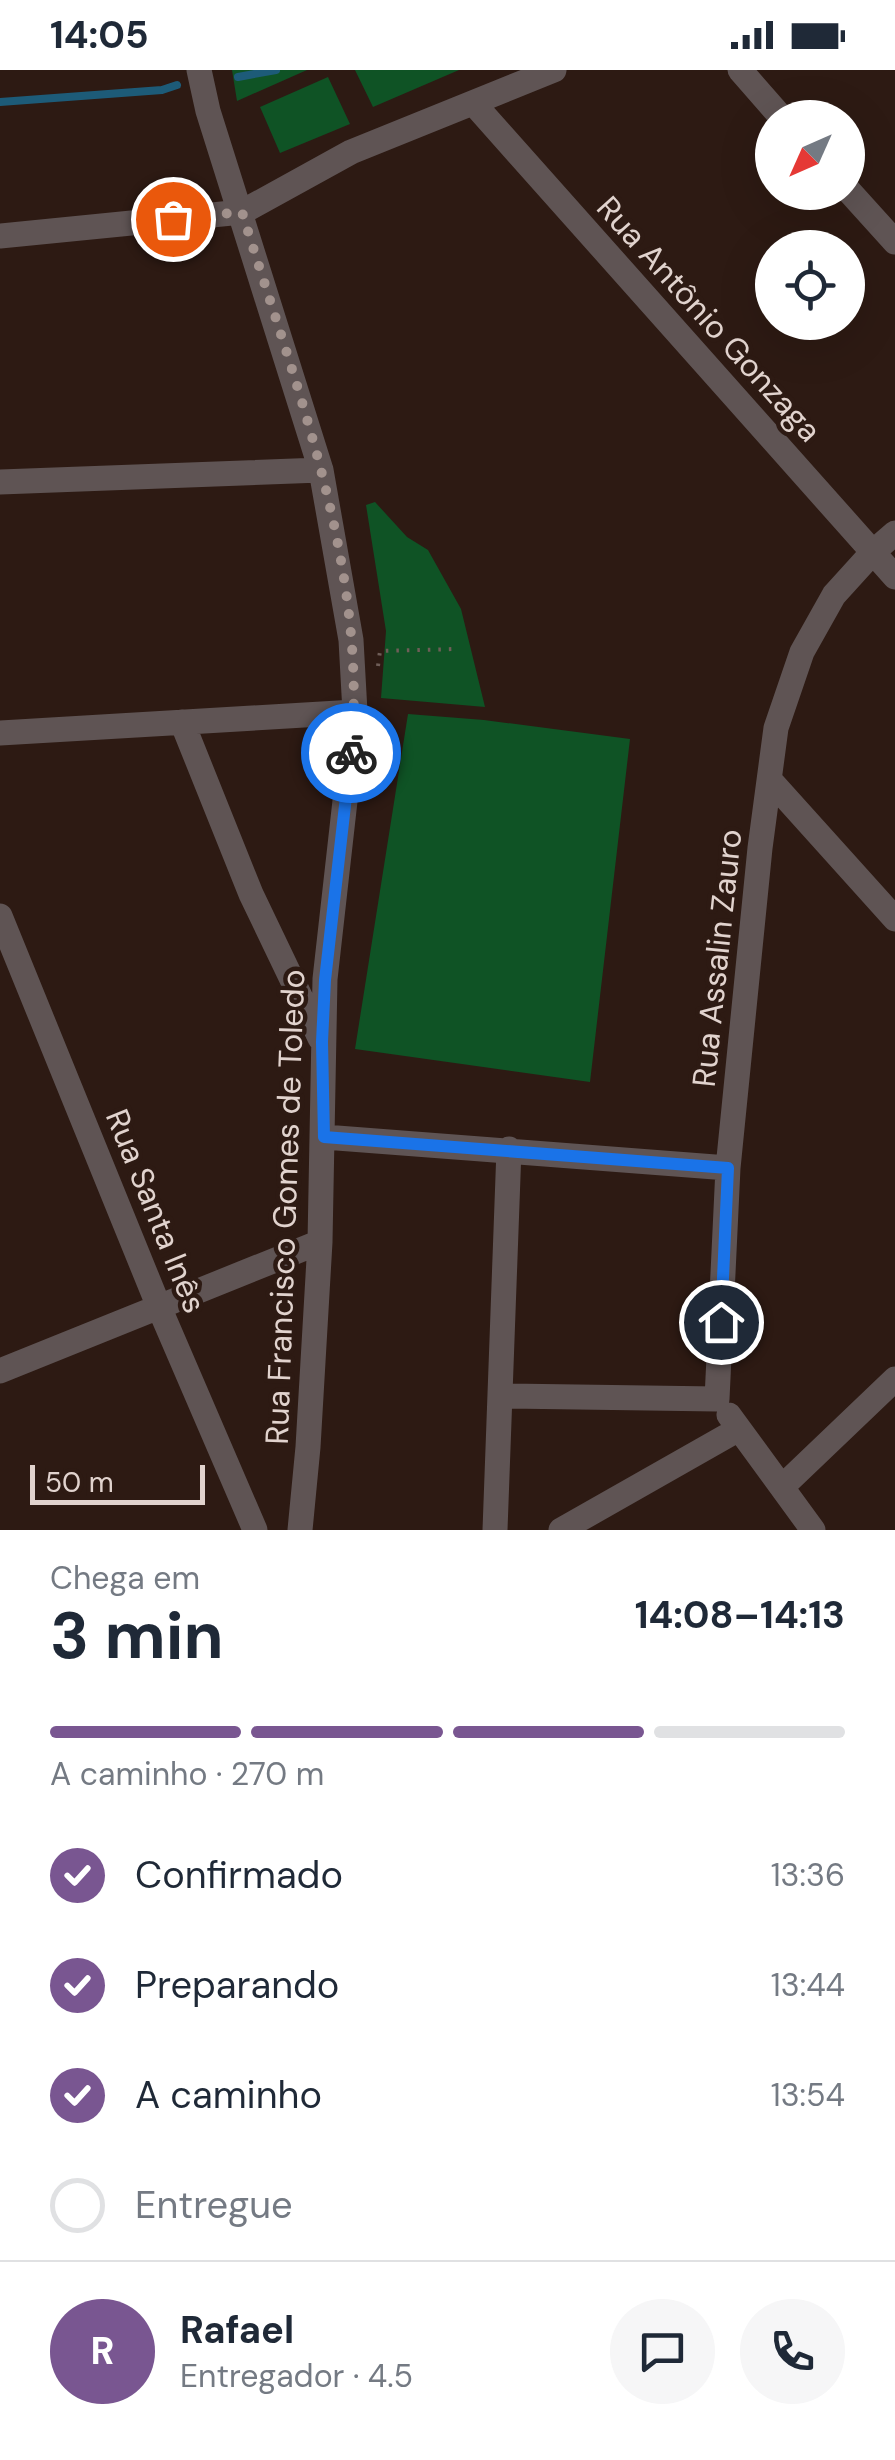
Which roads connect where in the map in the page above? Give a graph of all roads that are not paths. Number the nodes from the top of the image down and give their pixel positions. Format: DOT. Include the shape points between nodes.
graph roads {
  1 [pos="199,70"];
  2 [pos="554,70"];
  3 [pos="740,70"];
  4 [pos="766,100"];
  5 [pos="475,105"];
  6 [pos="865,209"];
  7 [pos="242,212"];
  8 [pos="0,236"];
  9 [pos="895,242"];
  10 [pos="322,470"];
  11 [pos="0,482"];
  12 [pos="895,533"];
  13 [pos="873,552"];
  14 [pos="895,577"];
  15 [pos="355,712"];
  16 [pos="182,722"];
  17 [pos="0,733"];
  18 [pos="770,780"];
  19 [pos="0,916"];
  20 [pos="895,919"];
  21 [pos="322,1042"];
  22 [pos="324,1137"];
  23 [pos="509,1149"];
  24 [pos="728,1168"];
  25 [pos="320,1242"];
  26 [pos="160,1307"];
  27 [pos="0,1372"];
  28 [pos="895,1379"];
  29 [pos="500,1396"];
  30 [pos="717,1399"];
  31 [pos="739,1429"];
  32 [pos="782,1487"];
  33 [pos="255,1530"];
  34 [pos="300,1530"];
  35 [pos="495,1530"];
  36 [pos="561,1530"];
  37 [pos="813,1530"];
  1 -- 7 [label="street, Rua Francisco Gomes de Toledo"];
  2 -- 5 [label="street"];
  3 -- 4 [label="street"];
  5 -- 7 [label="street" via="351,152"];
  5 -- 13 [label="street, Rua Antônio Gonzaga"];
  6 -- 9 [label="street"];
  7 -- 8 [label="street"];
  7 -- 10 [label="street, Rua Francisco Gomes de Toledo"];
  10 -- 11 [label="street"];
  10 -- 15 [label="street, Rua Francisco Gomes de Toledo" via="351,640"];
  12 -- 13 [label="street, Rua Assalin Zauro"];
  13 -- 14 [label="street, Rua Antônio Gonzaga"];
  13 -- 18 [label="street, Rua Assalin Zauro" via="834,595 802,652 776,728"];
  15 -- 16 [label="street"];
  15 -- 21 [label="street, Rua Francisco Gomes de Toledo"];
  16 -- 17 [label="street"];
  16 -- 21 [label="street" via="251,894"];
  18 -- 20 [label="street"];
  18 -- 24 [label="street, Rua Assalin Zauro"];
  19 -- 26 [label="street, Rua Santa Inês"];
  21 -- 22 [label="street, Rua Francisco Gomes de Toledo"];
  22 -- 23 [label="street"];
  22 -- 25 [label="street, Rua Francisco Gomes de Toledo"];
  23 -- 24 [label="street"];
  23 -- 29 [label="street"];
  24 -- 30 [label="street, Rua Assalin Zauro"];
  25 -- 26 [label="street"];
  25 -- 34 [label="street, Rua Francisco Gomes de Toledo"];
  26 -- 27 [label="street"];
  26 -- 33 [label="street, Rua Santa Inês"];
  28 -- 32 [label="street"];
  29 -- 30 [label="street"];
  29 -- 35 [label="street"];
  30 -- 31 [label="street"];
  31 -- 32 [label="street"];
  31 -- 36 [label="street"];
  32 -- 37 [label="street"];
}
